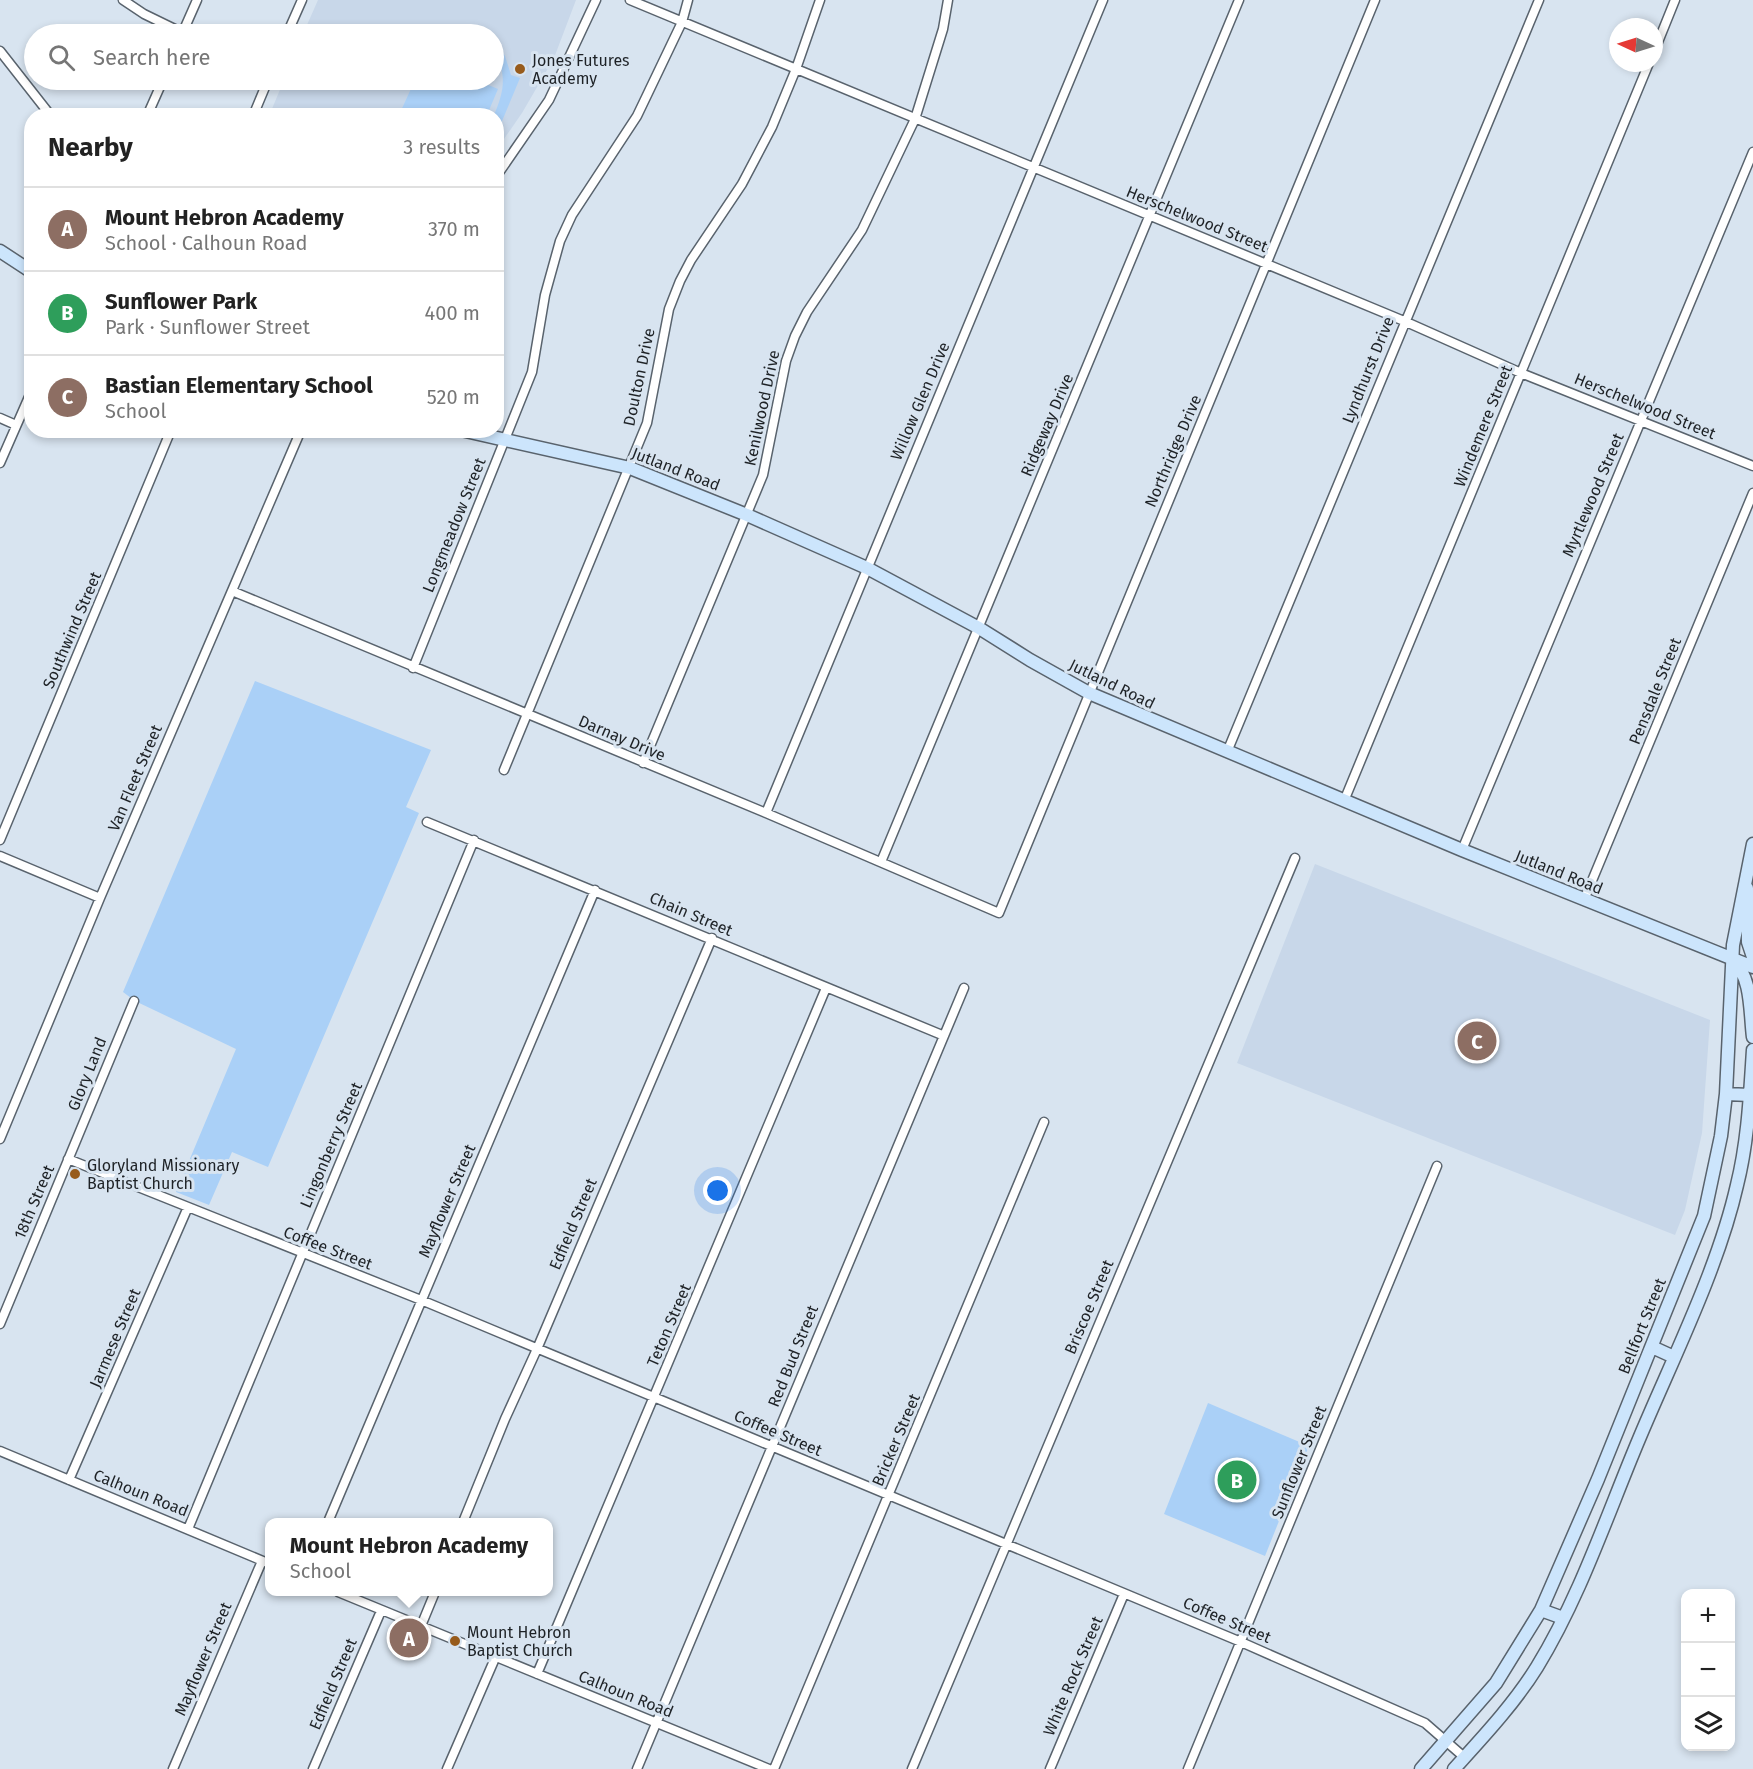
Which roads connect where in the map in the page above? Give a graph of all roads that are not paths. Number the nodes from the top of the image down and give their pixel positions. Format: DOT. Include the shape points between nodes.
graph roads {
  1 [pos="123,0"];
  2 [pos="197,0"];
  3 [pos="302,0"];
  4 [pos="596,0"];
  5 [pos="630,0"];
  6 [pos="688,0"];
  7 [pos="820,0"];
  8 [pos="948,0"];
  9 [pos="1103,0"];
  10 [pos="1239,0"];
  11 [pos="1375,0"];
  12 [pos="1539,0"];
  13 [pos="1675,0"];
  14 [pos="682,22"];
  15 [pos="162,24"];
  16 [pos="187,24"];
  17 [pos="291,24"];
  18 [pos="1663,30"];
  19 [pos="0,51"];
  20 [pos="796,69"];
  21 [pos="1645,72"];
  22 [pos="24,82"];
  23 [pos="31,90"];
  24 [pos="159,90"];
  25 [pos="264,90"];
  26 [pos="45,108"];
  27 [pos="151,108"];
  28 [pos="256,108"];
  29 [pos="915,119"];
  30 [pos="1753,152"];
  31 [pos="504,165"];
  32 [pos="1033,167"];
  33 [pos="1150,216"];
  34 [pos="0,251"];
  35 [pos="1267,264"];
  36 [pos="24,267"];
  37 [pos="1404,321"];
  38 [pos="1521,373"];
  39 [pos="24,408"];
  40 [pos="0,418"];
  41 [pos="1641,420"];
  42 [pos="16,425"];
  43 [pos="168,438"];
  44 [pos="298,438"];
  45 [pos="504,438"];
  46 [pos="0,463"];
  47 [pos="1753,466"];
  48 [pos="630,468"];
  49 [pos="1753,493"];
  50 [pos="747,515"];
  51 [pos="867,568"];
  52 [pos="232,591"];
  53 [pos="979,628"];
  54 [pos="413,668"];
  55 [pos="1089,693"];
  56 [pos="527,715"];
  57 [pos="1227,752"];
  58 [pos="643,763"];
  59 [pos="504,770"];
  60 [pos="1344,801"];
  61 [pos="766,813"];
  62 [pos="427,822"];
  63 [pos="0,840"];
  64 [pos="474,840"];
  65 [pos="1753,844"];
  66 [pos="1462,850"];
  67 [pos="0,856"];
  68 [pos="1295,858"];
  69 [pos="881,862"];
  70 [pos="1747,866"];
  71 [pos="595,891"];
  72 [pos="100,898"];
  73 [pos="1584,900"];
  74 [pos="999,913"];
  75 [pos="712,939"];
  76 [pos="1753,957"];
  77 [pos="1732,960"];
  78 [pos="1753,967"];
  79 [pos="826,988"];
  80 [pos="964,988"];
  81 [pos="134,1001"];
  82 [pos="942,1035"];
  83 [pos="1753,1037"];
  84 [pos="1753,1050"];
  85 [pos="1726,1095"];
  86 [pos="1750,1095"];
  87 [pos="1044,1122"];
  88 [pos="0,1139"];
  89 [pos="68,1159"];
  90 [pos="1437,1166"];
  91 [pos="188,1207"];
  92 [pos="1704,1216"];
  93 [pos="1727,1223"];
  94 [pos="302,1254"];
  95 [pos="422,1300"];
  96 [pos="0,1324"];
  97 [pos="1652,1347"];
  98 [pos="537,1349"];
  99 [pos="1674,1357"];
  100 [pos="654,1398"];
  101 [pos="772,1446"];
  102 [pos="0,1451"];
  103 [pos="1598,1479"];
  104 [pos="69,1480"];
  105 [pos="1619,1486"];
  106 [pos="889,1496"];
  107 [pos="330,1518"];
  108 [pos="465,1518"];
  109 [pos="188,1528"];
  110 [pos="1005,1545"];
  111 [pos="265,1562"];
  112 [pos="265,1564"];
  113 [pos="1124,1594"];
  114 [pos="347,1596"];
  115 [pos="433,1596"];
  116 [pos="1541,1610"];
  117 [pos="381,1611"];
  118 [pos="1563,1618"];
  119 [pos="421,1626"];
  120 [pos="1241,1642"];
  121 [pos="496,1656"];
  122 [pos="537,1674"];
  123 [pos="656,1722"];
  124 [pos="1446,1740"];
  125 [pos="1464,1757"];
  126 [pos="172,1769"];
  127 [pos="313,1769"];
  128 [pos="447,1769"];
  129 [pos="637,1769"];
  130 [pos="769,1769"];
  131 [pos="774,1769"];
  132 [pos="912,1769"];
  133 [pos="1050,1769"];
  134 [pos="1188,1769"];
  135 [pos="1421,1769"];
  136 [pos="1454,1769"];
  1 -- 15 [label="street"];
  2 -- 16 [label="street"];
  3 -- 17 [label="street"];
  4 -- 31 [label="street" via="549,100"];
  5 -- 14 [label="street, Herschelwood Street"];
  6 -- 14 [label="street, Longmeadow Street"];
  7 -- 20 [label="street, Doulton Drive"];
  8 -- 29 [label="street, Kenilwood Drive"];
  9 -- 32 [label="street, Willow Glen Drive"];
  10 -- 33 [label="street, Ridgeway Drive"];
  11 -- 35 [label="street, Northridge Drive"];
  12 -- 37 [label="street, Lyndhurst Drive"];
  13 -- 18 [label="street"];
  14 -- 20 [label="street, Herschelwood Street"];
  14 -- 45 [label="street, Longmeadow Street" via="637,116 572,215 560,241 547,285 532,372"];
  19 -- 22 [label="street"];
  20 -- 29 [label="street, Herschelwood Street"];
  20 -- 48 [label="street, Doulton Drive" via="742,184 680,281 669,309 647,423"];
  21 -- 38 [label="street, Windemere Street"];
  23 -- 26 [label="street"];
  24 -- 27 [label="street"];
  25 -- 28 [label="street"];
  29 -- 32 [label="street, Herschelwood Street"];
  29 -- 50 [label="street, Kenilwood Drive" via="862,230 795,336 781,382 763,475"];
  30 -- 41 [label="street, Myrtlewood Street"];
  32 -- 33 [label="street, Herschelwood Street"];
  32 -- 51 [label="street, Willow Glen Drive"];
  33 -- 35 [label="street, Herschelwood Street"];
  33 -- 53 [label="street, Ridgeway Drive"];
  34 -- 36 [label="main road"];
  35 -- 37 [label="street, Herschelwood Street"];
  35 -- 55 [label="street, Northridge Drive"];
  37 -- 38 [label="street, Herschelwood Street"];
  37 -- 57 [label="street, Lyndhurst Drive"];
  38 -- 41 [label="street, Herschelwood Street"];
  38 -- 60 [label="street, Windemere Street"];
  39 -- 42 [label="street"];
  40 -- 42 [label="street"];
  41 -- 47 [label="street, Herschelwood Street"];
  41 -- 66 [label="street, Myrtlewood Street"];
  42 -- 46 [label="street"];
  43 -- 63 [label="street, Southwind Street"];
  44 -- 52 [label="street, Van Fleet Street"];
  45 -- 48 [label="main road, Jutland Road"];
  45 -- 54 [label="street, Longmeadow Street"];
  48 -- 50 [label="main road, Jutland Road"];
  48 -- 56 [label="street, Doulton Drive"];
  49 -- 73 [label="street, Pensdale Street"];
  50 -- 51 [label="main road, Jutland Road"];
  50 -- 58 [label="street, Kenilwood Drive"];
  51 -- 53 [label="main road, Jutland Road"];
  51 -- 61 [label="street, Willow Glen Drive"];
  52 -- 54 [label="street, Darnay Drive"];
  52 -- 72 [label="street, Van Fleet Street"];
  53 -- 55 [label="main road, Jutland Road"];
  53 -- 69 [label="street, Ridgeway Drive"];
  54 -- 56 [label="street, Darnay Drive"];
  55 -- 57 [label="main road, Jutland Road"];
  55 -- 74 [label="street, Northridge Drive"];
  56 -- 58 [label="street, Darnay Drive"];
  56 -- 59 [label="street, Doulton Drive"];
  57 -- 60 [label="main road, Jutland Road"];
  58 -- 61 [label="street, Darnay Drive"];
  60 -- 66 [label="main road, Jutland Road"];
  61 -- 69 [label="street, Darnay Drive"];
  62 -- 64 [label="street, Chain Street"];
  64 -- 71 [label="street, Chain Street"];
  64 -- 94 [label="street, Lingonberry Street"];
  65 -- 70 [label="main road, Bellfort Street"];
  66 -- 73 [label="main road, Jutland Road"];
  67 -- 72 [label="street"];
  68 -- 110 [label="street, Briscoe Street"];
  69 -- 74 [label="street, Darnay Drive"];
  70 -- 76 [label="main road" via="1748,942"];
  70 -- 77 [label="main road, Bellfort Street"];
  71 -- 75 [label="street, Chain Street"];
  71 -- 95 [label="street, Mayflower Street"];
  72 -- 88 [label="street, Van Fleet Street"];
  73 -- 77 [label="main road, Jutland Road"];
  75 -- 79 [label="street, Chain Street"];
  75 -- 98 [label="street, Edfield Street"];
  77 -- 78 [label="main road, Jutland Road"];
  77 -- 83 [label="main road" via="1744,976"];
  77 -- 85 [label="main road, Bellfort Street"];
  79 -- 82 [label="street, Chain Street"];
  79 -- 100 [label="street, Teton Street"];
  80 -- 82 [label="street, Red Bud Street"];
  81 -- 89 [label="street, Glory Land"];
  82 -- 101 [label="street, Red Bud Street"];
  84 -- 86 [label="main road"];
  85 -- 86 [label="main road"];
  85 -- 92 [label="main road, Bellfort Street"];
  86 -- 93 [label="main road" via="1737,1185"];
  87 -- 106 [label="street, Bricker Street"];
  89 -- 91 [label="street, Coffee Street"];
  89 -- 96 [label="street, 18th Street"];
  90 -- 120 [label="street, Sunflower Street"];
  91 -- 94 [label="street, Coffee Street"];
  91 -- 104 [label="street, Jarmese Street"];
  92 -- 93 [label="main road"];
  92 -- 97 [label="main road, Bellfort Street"];
  93 -- 99 [label="main road"];
  94 -- 95 [label="street, Coffee Street"];
  94 -- 109 [label="street, Lingonberry Street"];
  95 -- 98 [label="street, Coffee Street"];
  95 -- 107 [label="street, Mayflower Street"];
  97 -- 99 [label="main road"];
  97 -- 103 [label="main road, Bellfort Street"];
  98 -- 100 [label="street, Coffee Street"];
  98 -- 108 [label="street, Edfield Street"];
  99 -- 105 [label="main road"];
  100 -- 101 [label="street, Coffee Street"];
  100 -- 122 [label="street, Teton Street"];
  101 -- 106 [label="street, Coffee Street"];
  101 -- 123 [label="street, Red Bud Street"];
  102 -- 104 [label="street, Calhoun Road"];
  103 -- 105 [label="main road"];
  103 -- 116 [label="main road, Bellfort Street"];
  104 -- 109 [label="street, Calhoun Road"];
  105 -- 118 [label="main road"];
  106 -- 110 [label="street, Coffee Street"];
  106 -- 131 [label="street, Bricker Street"];
  109 -- 111 [label="street, Calhoun Road"];
  110 -- 113 [label="street, Coffee Street"];
  110 -- 132 [label="street, Briscoe Street"];
  112 -- 126 [label="street, Mayflower Street"];
  113 -- 120 [label="street, Coffee Street"];
  113 -- 133 [label="street, White Rock Street"];
  114 -- 117 [label="street, Calhoun Road"];
  115 -- 119 [label="street"];
  116 -- 118 [label="main road"];
  116 -- 124 [label="main road, Bellfort Street" via="1496,1683"];
  117 -- 119 [label="street, Calhoun Road"];
  117 -- 127 [label="street, Edfield Street"];
  118 -- 125 [label="main road" via="1512,1703"];
  119 -- 121 [label="street, Calhoun Road"];
  120 -- 124 [label="street, Coffee Street" via="1390,1706 1425,1723"];
  120 -- 134 [label="street, Sunflower Street"];
  121 -- 122 [label="street, Calhoun Road"];
  121 -- 128 [label="street"];
  122 -- 123 [label="street, Calhoun Road"];
  123 -- 129 [label="street, Red Bud Street"];
  123 -- 130 [label="street, Calhoun Road"];
  124 -- 125 [label="street, Coffee Street"];
  124 -- 135 [label="main road, Bellfort Street"];
  125 -- 136 [label="main road"];
}
